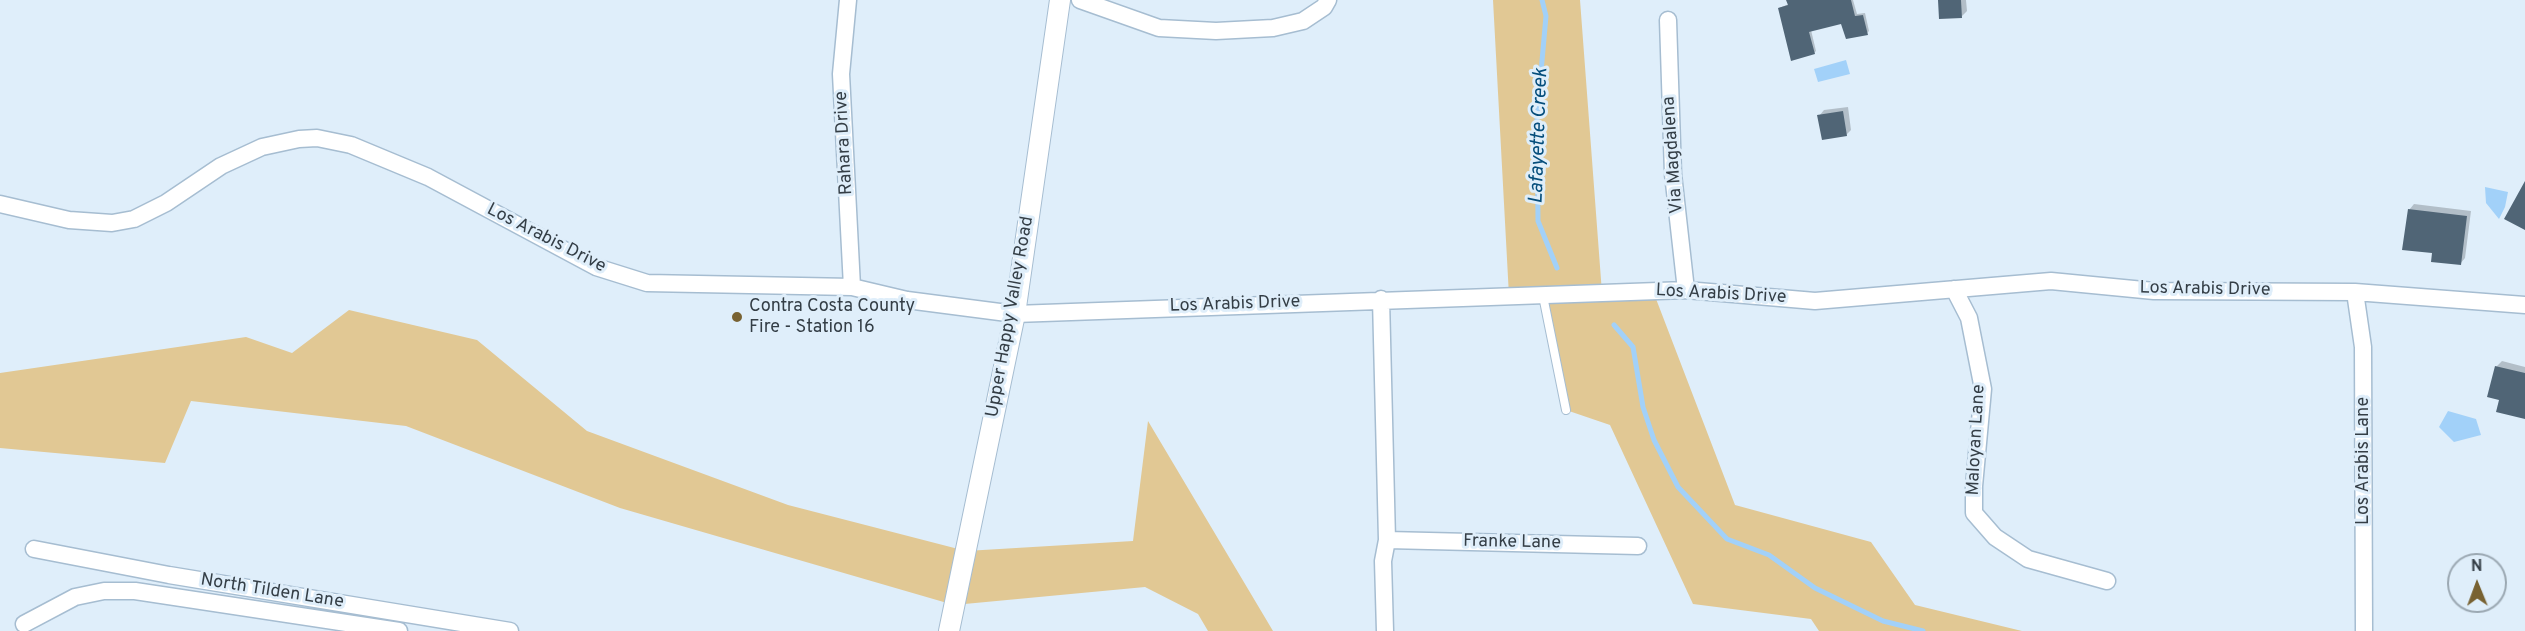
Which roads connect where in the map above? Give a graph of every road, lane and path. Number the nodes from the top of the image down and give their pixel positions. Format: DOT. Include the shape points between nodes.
graph roads {
  1 [pos="848,0"];
  2 [pos="1060,0"];
  3 [pos="1080,0"];
  4 [pos="1328,0"];
  5 [pos="1668,20"];
  6 [pos="0,204"];
  7 [pos="852,287"];
  8 [pos="1954,289"];
  9 [pos="1686,290"];
  10 [pos="2355,292"];
  11 [pos="1543,296"];
  12 [pos="1381,299"];
  13 [pos="2525,305"];
  14 [pos="1015,314"];
  15 [pos="1566,410"];
  16 [pos="1387,540"];
  17 [pos="1638,546"];
  18 [pos="34,549"];
  19 [pos="2107,581"];
  20 [pos="24,624"];
  21 [pos="399,631"];
  22 [pos="510,631"];
  23 [pos="949,631"];
  24 [pos="1385,631"];
  25 [pos="2364,631"];
  1 -- 7 [label="street, Rahara Drive" via="841,74"];
  2 -- 14 [label="street, Upper Happy Valley Road"];
  3 -- 4 [label="street" via="1159,28 1216,31 1273,28 1303,21"];
  5 -- 9 [label="street, Via Magdalena" via="1673,174"];
  6 -- 7 [label="street, Los Arabis Drive" via="69,220 112,223 134,219 221,166 261,147 316,138 351,145 428,177 596,267 647,284"];
  7 -- 14 [label="street, Los Arabis Drive" via="907,300"];
  8 -- 9 [label="street, Los Arabis Drive" via="1815,301"];
  8 -- 10 [label="street, Los Arabis Drive" via="2051,281 2154,291"];
  8 -- 19 [label="street, Maloyan Lane" via="1969,318 1983,389 1974,513 1995,537 2028,560"];
  9 -- 11 [label="street, Los Arabis Drive"];
  10 -- 13 [label="street, Los Arabis Drive"];
  10 -- 25 [label="street, Los Arabis Lane" via="2363,347"];
  11 -- 12 [label="street, Los Arabis Drive"];
  11 -- 15 [label="lane"];
  12 -- 14 [label="street, Los Arabis Drive"];
  12 -- 16 [label="street"];
  14 -- 23 [label="street, Upper Happy Valley Road"];
  16 -- 17 [label="street, Franke Lane"];
  16 -- 24 [label="street" via="1383,561"];
  18 -- 22 [label="street, North Tilden Lane"];
  20 -- 21 [label="street" via="75,597 104,591 135,591"];
}
